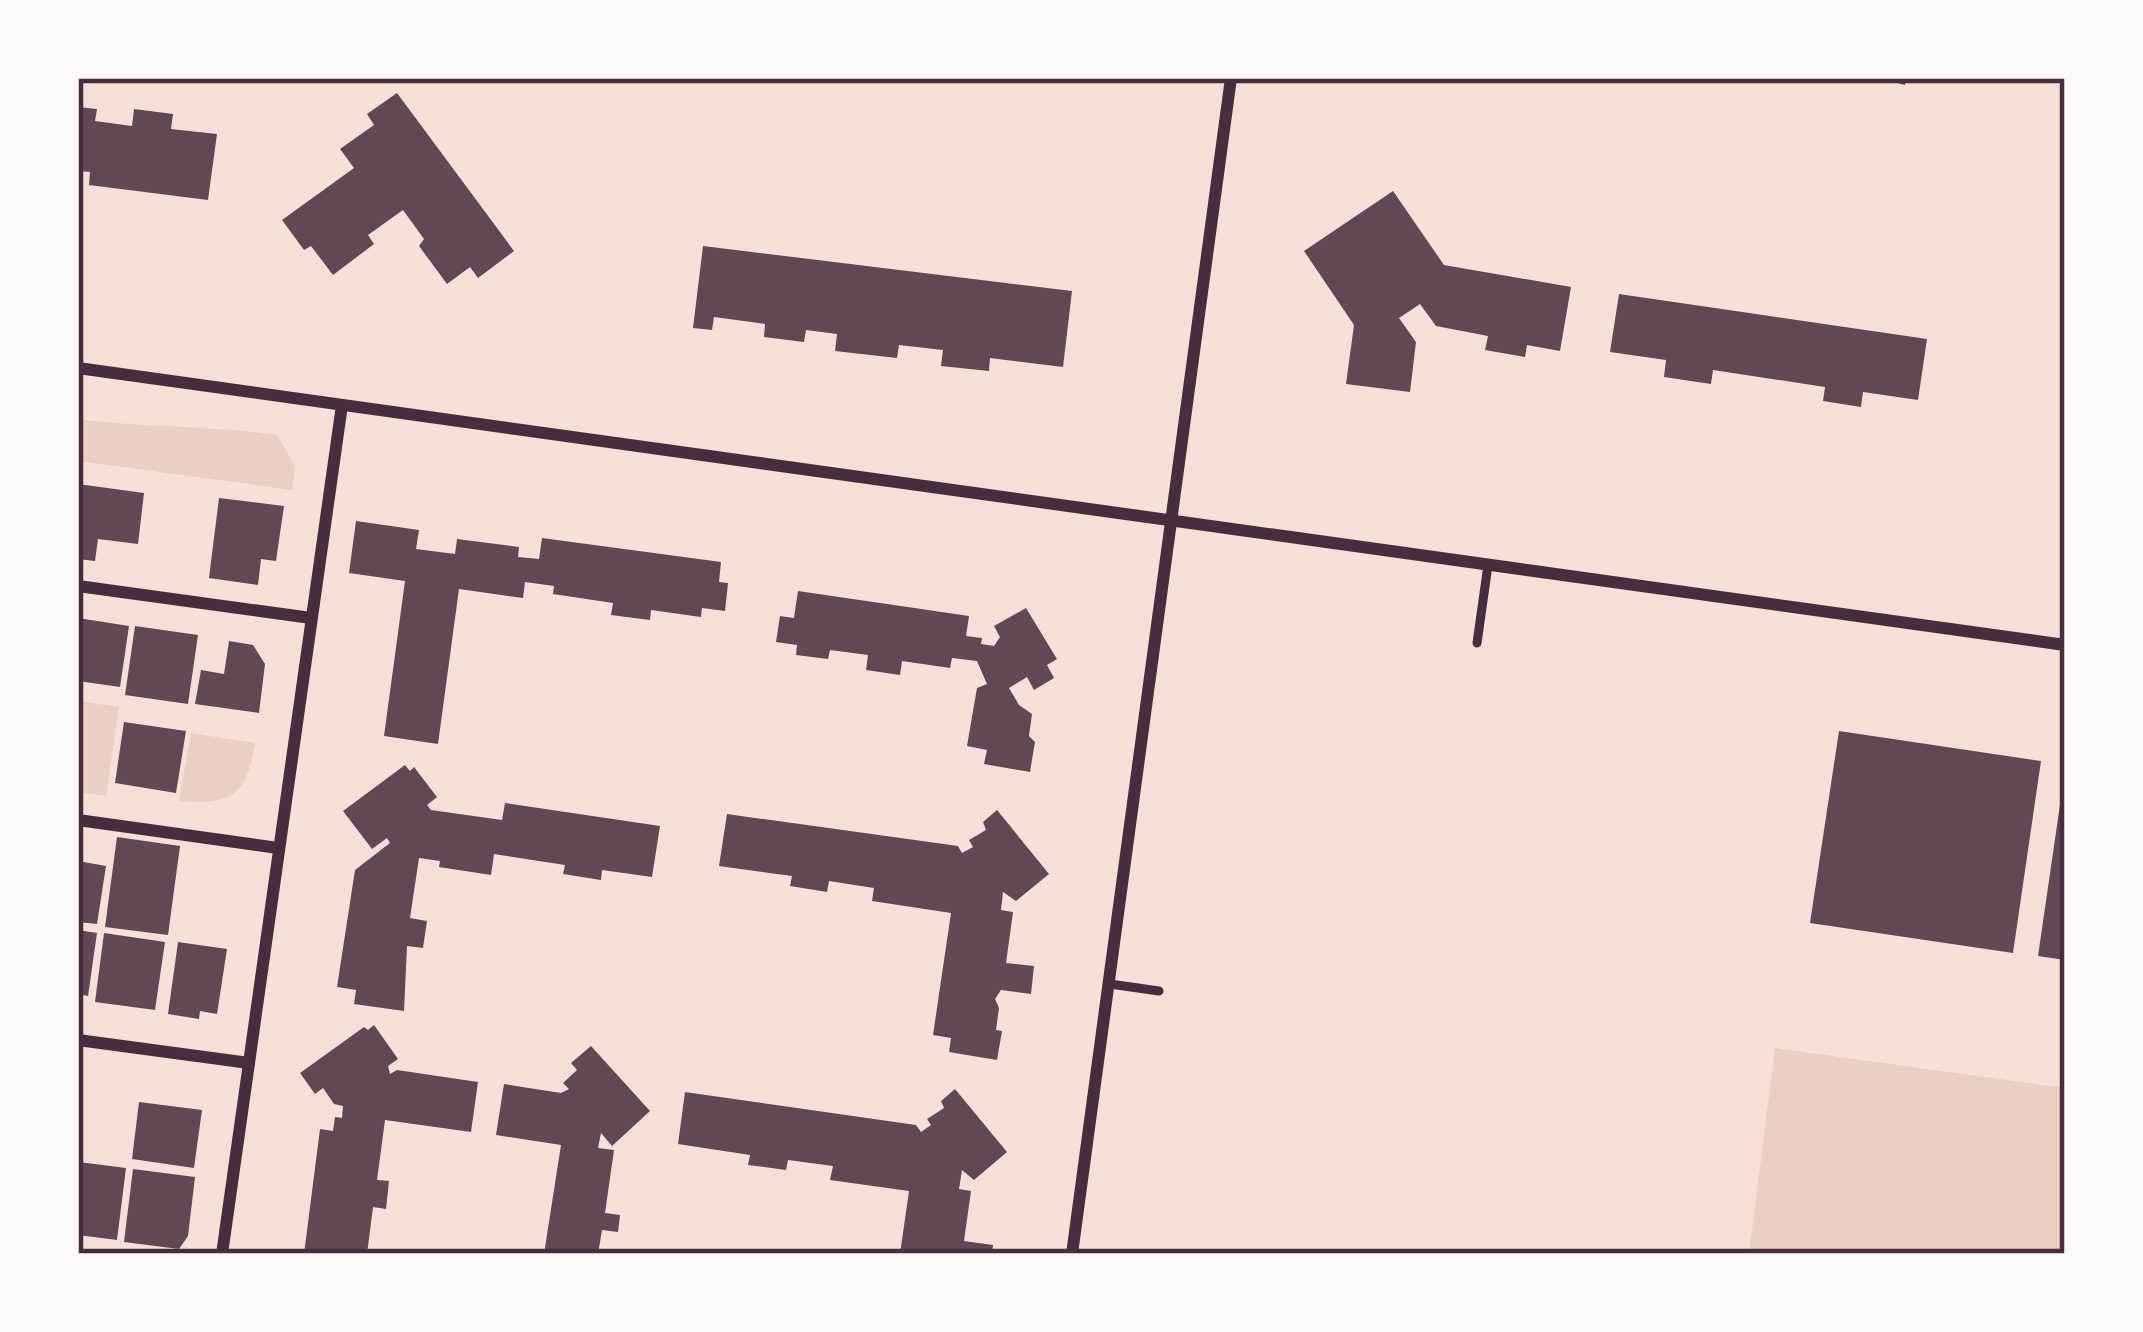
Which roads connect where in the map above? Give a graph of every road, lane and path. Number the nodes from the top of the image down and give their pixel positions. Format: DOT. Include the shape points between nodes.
graph roads {
  1 [pos="1231,78"];
  2 [pos="78,368"];
  3 [pos="342,405"];
  4 [pos="1172,521"];
  5 [pos="1488,565"];
  6 [pos="78,586"];
  7 [pos="310,618"];
  8 [pos="1477,643"];
  9 [pos="2065,645"];
  10 [pos="78,820"];
  11 [pos="278,848"];
  12 [pos="1110,984"];
  13 [pos="1159,991"];
  14 [pos="78,1040"];
  15 [pos="249,1063"];
  16 [pos="222,1254"];
  17 [pos="1072,1254"];
  1 -- 4 [label="street"];
  2 -- 3 [label="street"];
  3 -- 4 [label="street"];
  3 -- 7 [label="street"];
  4 -- 5 [label="street"];
  4 -- 12 [label="street"];
  5 -- 8 [label="lane"];
  5 -- 9 [label="street"];
  6 -- 7 [label="street"];
  7 -- 11 [label="street"];
  10 -- 11 [label="street"];
  11 -- 15 [label="street"];
  12 -- 13 [label="lane"];
  12 -- 17 [label="street"];
  14 -- 15 [label="street"];
  15 -- 16 [label="street"];
}
